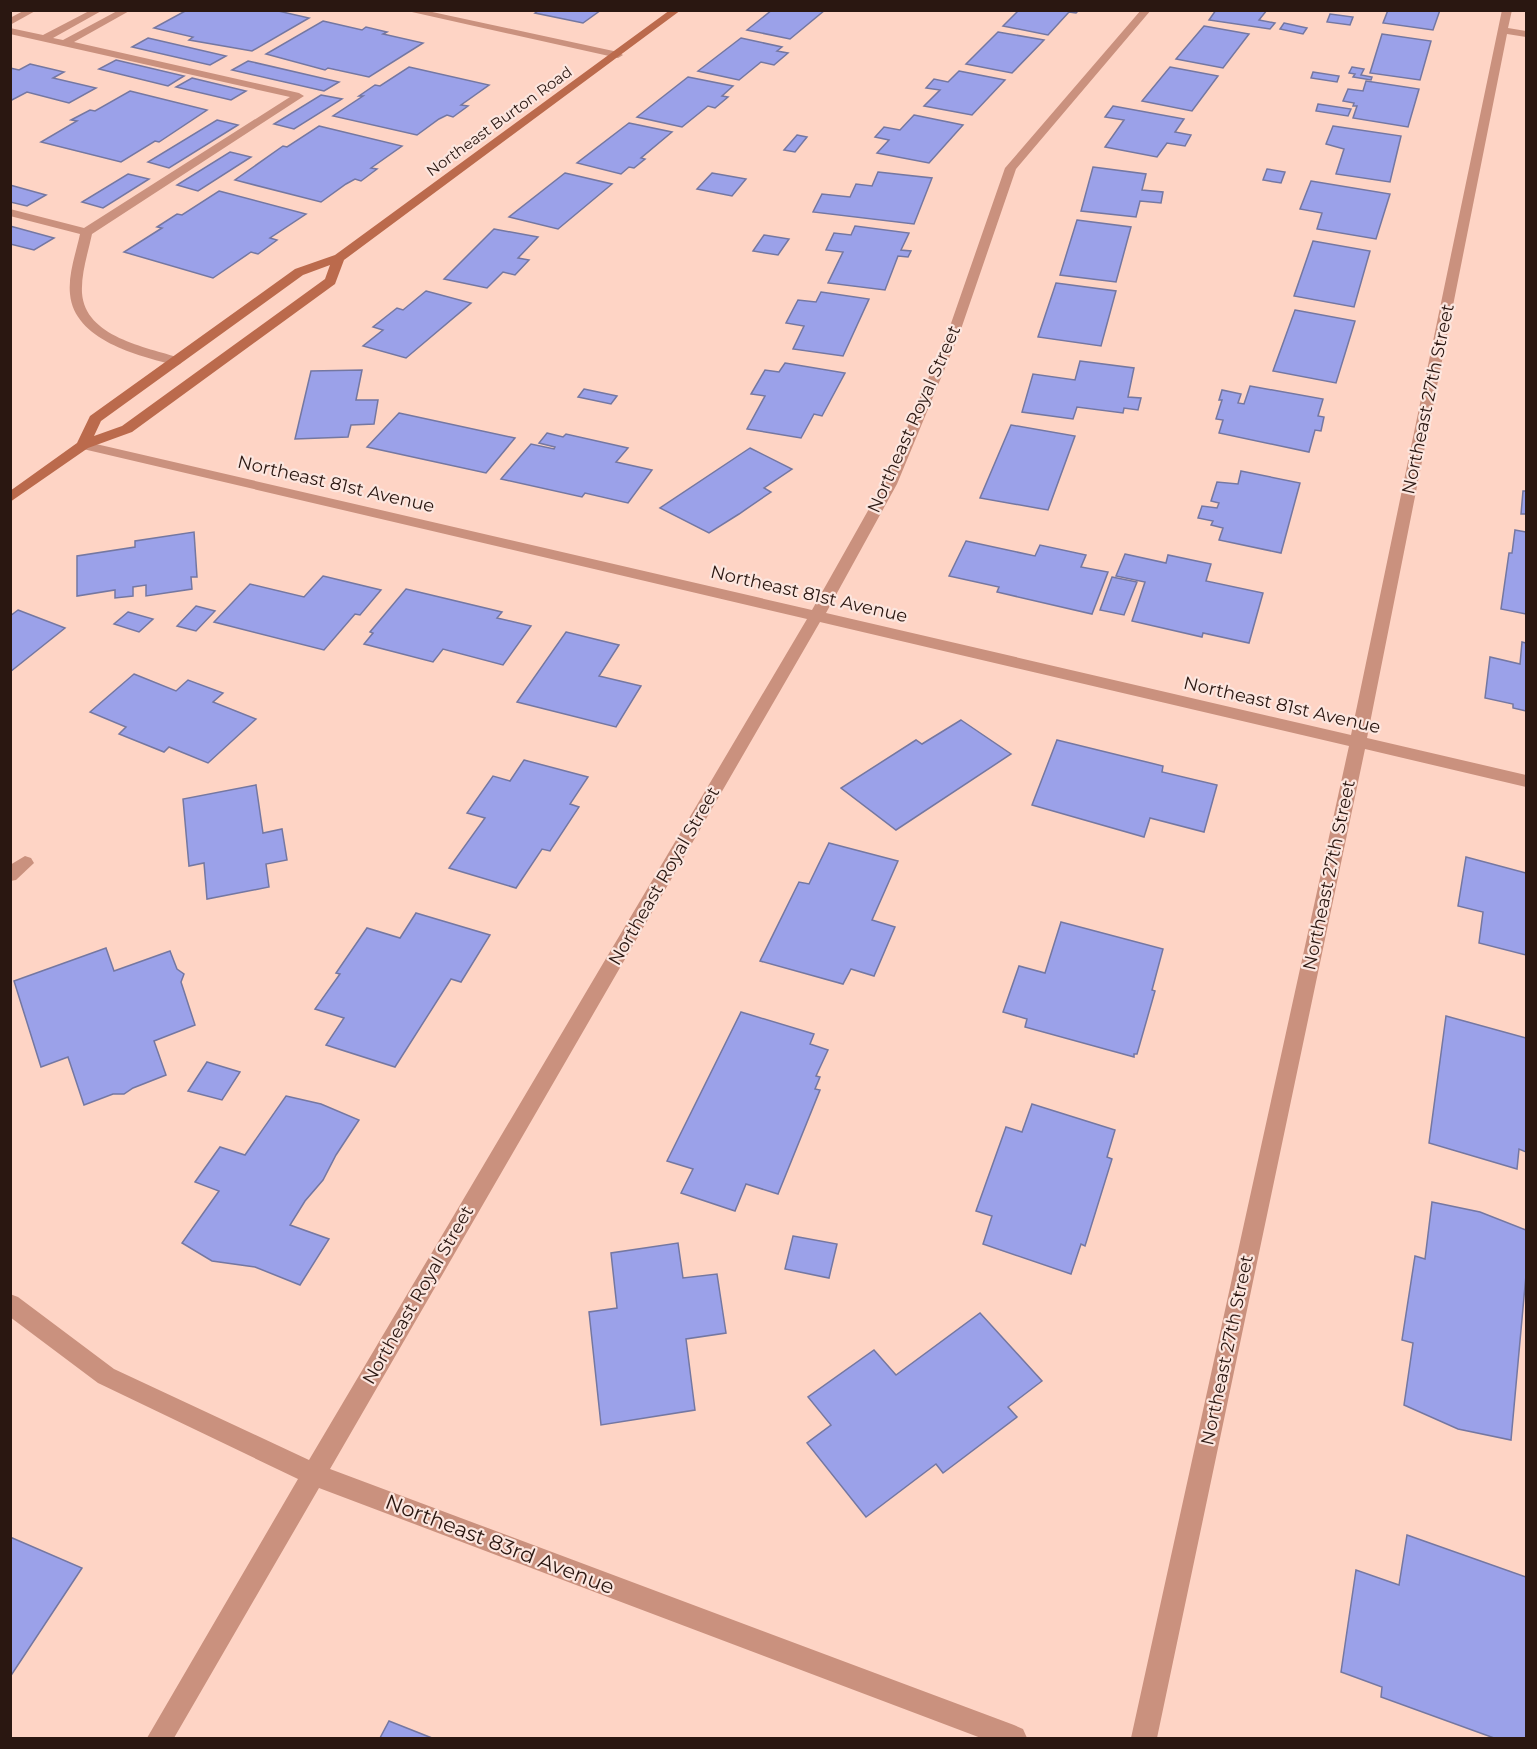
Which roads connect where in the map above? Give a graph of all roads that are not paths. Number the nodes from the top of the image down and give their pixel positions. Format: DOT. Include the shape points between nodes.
graph roads {
  1 [pos="33,10"];
  2 [pos="99,10"];
  3 [pos="127,10"];
  4 [pos="407,10"];
  5 [pos="678,10"];
  6 [pos="1147,10"];
  7 [pos="1507,10"];
  8 [pos="10,22"];
  9 [pos="1504,30"];
  10 [pos="10,31"];
  11 [pos="1527,34"];
  12 [pos="45,39"];
  13 [pos="65,43"];
  14 [pos="618,55"];
  15 [pos="10,212"];
  16 [pos="86,232"];
  17 [pos="339,258"];
  18 [pos="175,361"];
  19 [pos="83,445"];
  20 [pos="10,498"];
  21 [pos="816,616"];
  22 [pos="1358,743"];
  23 [pos="1527,781"];
  24 [pos="10,1304"];
  25 [pos="313,1474"];
  26 [pos="160,1738"];
  27 [pos="1014,1738"];
  28 [pos="1144,1738"];
  1 -- 8 [label="street"];
  2 -- 12 [label="street"];
  3 -- 13 [label="street"];
  4 -- 14 [label="street"];
  5 -- 14 [label="main road, Northeast Burton Road"];
  6 -- 21 [label="street, Northeast Royal Street" via="1011,168 954,332 890,484"];
  7 -- 9 [label="street, Northeast 27th Street"];
  9 -- 11 [label="street"];
  9 -- 22 [label="street, Northeast 27th Street"];
  10 -- 12 [label="street"];
  12 -- 13 [label="street"];
  13 -- 16 [label="street" via="299,96"];
  14 -- 17 [label="main road, Northeast Burton Road"];
  15 -- 16 [label="street"];
  16 -- 18 [label="street" via="76,295 81,314 97,330"];
  17 -- 18 [label="main road, Northeast Burton Road" via="299,272"];
  17 -- 19 [label="main road, Northeast Burton Road" via="331,281 127,429"];
  18 -- 19 [label="main road, Northeast Burton Road" via="95,419"];
  19 -- 20 [label="main road, Northeast Burton Road"];
  19 -- 21 [label="street, Northeast 81st Avenue"];
  21 -- 22 [label="street, Northeast 81st Avenue"];
  21 -- 25 [label="street, Northeast Royal Street"];
  22 -- 23 [label="street, Northeast 81st Avenue"];
  22 -- 28 [label="street, Northeast 27th Street"];
  24 -- 25 [label="street, Northeast 83rd Avenue" via="106,1376"];
  25 -- 26 [label="street, Northeast Royal Street"];
  25 -- 27 [label="street, Northeast 83rd Avenue"];
}
